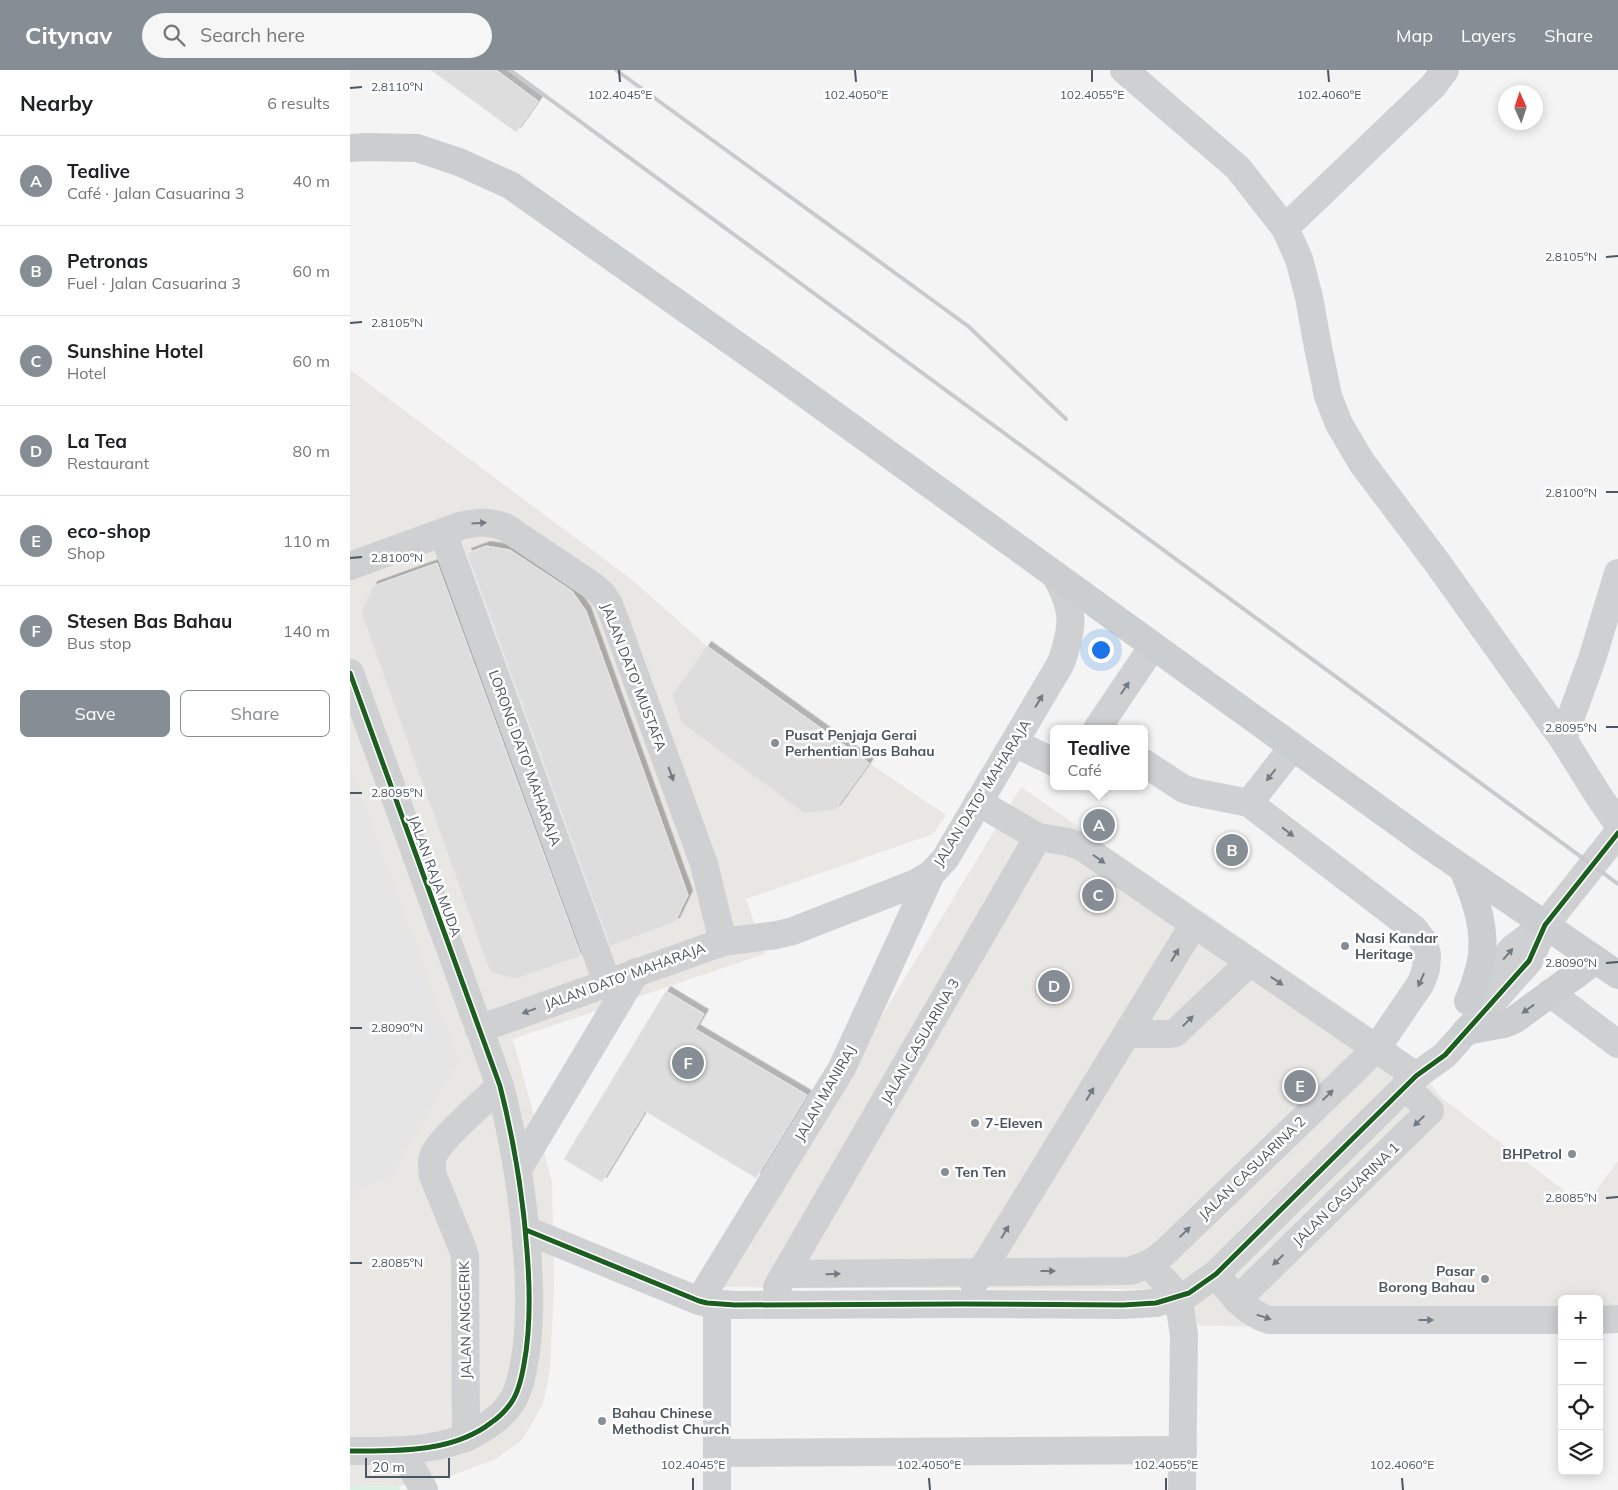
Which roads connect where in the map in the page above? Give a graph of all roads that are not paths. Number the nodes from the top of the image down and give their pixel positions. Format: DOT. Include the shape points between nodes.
graph roads {
  1 [pos="1124,70"];
  2 [pos="1445,70"];
  3 [pos="350,148"];
  4 [pos="1285,228"];
  5 [pos="443,533"];
  6 [pos="350,566"];
  7 [pos="1618,573"];
  8 [pos="1055,575"];
  9 [pos="1608,640"];
  10 [pos="1153,646"];
  11 [pos="350,673"];
  12 [pos="1100,725"];
  13 [pos="1563,739"];
  14 [pos="1014,743"];
  15 [pos="1293,747"];
  16 [pos="1050,760"];
  17 [pos="1148,766"];
  18 [pos="978,802"];
  19 [pos="1249,802"];
  20 [pos="1618,824"];
  21 [pos="1618,833"];
  22 [pos="1038,837"];
  23 [pos="1463,869"];
  24 [pos="931,874"];
  25 [pos="1194,924"];
  26 [pos="1545,925"];
  27 [pos="723,942"];
  28 [pos="1250,962"];
  29 [pos="1607,968"];
  30 [pos="636,972"];
  31 [pos="607,982"];
  32 [pos="1550,993"];
  33 [pos="1469,1000"];
  34 [pos="479,1029"];
  35 [pos="1466,1031"];
  36 [pos="1127,1034"];
  37 [pos="1618,1044"];
  38 [pos="1376,1049"];
  39 [pos="1411,1081"];
  40 [pos="500,1086"];
  41 [pos="518,1169"];
  42 [pos="526,1230"];
  43 [pos="1149,1264"];
  44 [pos="981,1272"];
  45 [pos="784,1274"];
  46 [pos="1216,1274"];
  47 [pos="1178,1296"];
  48 [pos="1237,1300"];
  49 [pos="708,1302"];
  50 [pos="962,1304"];
  51 [pos="766,1305"];
  52 [pos="1558,1320"];
  53 [pos="1603,1320"];
  54 [pos="1618,1320"];
  55 [pos="466,1438"];
  56 [pos="1183,1450"];
  57 [pos="350,1451"];
  58 [pos="402,1451"];
  59 [pos="717,1452"];
  60 [pos="424,1490"];
  61 [pos="717,1490"];
  62 [pos="1182,1490"];
  1 -- 4 [label="street" via="1238,168"];
  2 -- 4 [label="street" via="1433,86"];
  3 -- 8 [label="main road" via="417,148 459,162 510,185"];
  4 -- 13 [label="street" via="1299,259 1328,396 1339,424 1362,463"];
  5 -- 6 [label="street, JALAN DATO' MUSTAFA"];
  5 -- 27 [label="street, JALAN DATO' MUSTAFA, one-way" via="473,523 494,523 505,527 593,586 606,600 704,864"];
  5 -- 31 [label="street, LORONG DATO' MAHARAJA"];
  7 -- 9 [label="street"];
  8 -- 10 [label="main road"];
  14 -- 8 [label="street, JALAN DATO' MAHARAJA, one-way" via="1061,663 1069,641 1071,617 1068,602"];
  9 -- 13 [label="street"];
  12 -- 10 [label="street, one-way"];
  10 -- 15 [label="main road"];
  11 -- 34 [label="street, JALAN RAJA MUDA"];
  13 -- 20 [label="street"];
  14 -- 16 [label="street"];
  14 -- 18 [label="street, JALAN DATO' MAHARAJA"];
  15 -- 19 [label="street, one-way"];
  15 -- 23 [label="main road"];
  17 -- 19 [label="street" via="1184,789"];
  18 -- 22 [label="street"];
  18 -- 24 [label="street, JALAN DATO' MAHARAJA" via="944,859"];
  19 -- 38 [label="street, JALAN CASUARINA 2, one-way" via="1414,929 1423,941 1427,954 1421,984"];
  21 -- 26 [label="street"];
  22 -- 25 [label="street, one-way" via="1082,847"];
  22 -- 45 [label="street, JALAN CASUARINA 3"];
  23 -- 26 [label="main road"];
  23 -- 33 [label="main road" via="1474,894 1483,943 1480,966"];
  24 -- 27 [label="street, JALAN DATO' MAHARAJA" via="916,883 793,931"];
  24 -- 49 [label="street, JALAN MANIRAJ" via="842,1068"];
  25 -- 28 [label="street"];
  36 -- 25 [label="street, one-way"];
  26 -- 29 [label="main road"];
  33 -- 26 [label="street, one-way" via="1513,948"];
  26 -- 35 [label="street" via="1529,961"];
  27 -- 30 [label="street, JALAN DATO' MAHARAJA"];
  36 -- 28 [label="street, one-way" via="1175,1033"];
  28 -- 38 [label="street, one-way"];
  29 -- 32 [label="main road"];
  30 -- 31 [label="street, JALAN DATO' MAHARAJA"];
  30 -- 41 [label="street"];
  31 -- 34 [label="street, JALAN DATO' MAHARAJA, one-way"];
  32 -- 35 [label="main road, one-way" via="1514,1020"];
  32 -- 37 [label="street"];
  33 -- 39 [label="street" via="1431,1044"];
  34 -- 40 [label="street, JALAN RAJA MUDA"];
  35 -- 39 [label="street" via="1445,1055"];
  44 -- 36 [label="street, one-way"];
  38 -- 39 [label="street"];
  43 -- 38 [label="street, JALAN CASUARINA 2, one-way"];
  39 -- 46 [label="street"];
  39 -- 48 [label="street, JALAN CASUARINA 1, one-way" via="1430,1111"];
  40 -- 41 [label="street, JALAN RAJA MUDA"];
  40 -- 55 [label="street, JALAN ANGGERIK" via="442,1143 432,1158 433,1176 465,1258"];
  41 -- 42 [label="street, JALAN RAJA MUDA"];
  42 -- 49 [label="street"];
  42 -- 55 [label="street, JALAN RAJA MUDA" via="529,1324 522,1377 512,1403 492,1422"];
  44 -- 43 [label="street, one-way" via="1130,1270"];
  43 -- 47 [label="street"];
  45 -- 44 [label="street, one-way"];
  44 -- 50 [label="street"];
  45 -- 51 [label="street, JALAN CASUARINA 3"];
  46 -- 47 [label="street"];
  46 -- 48 [label="street"];
  47 -- 50 [label="street" via="1124,1305"];
  47 -- 56 [label="street" via="1184,1334"];
  48 -- 52 [label="street, one-way" via="1249,1311 1269,1320"];
  49 -- 51 [label="street"];
  49 -- 59 [label="street"];
  50 -- 51 [label="street"];
  53 -- 54 [label="street"];
  55 -- 58 [label="street, JALAN RAJA MUDA"];
  56 -- 59 [label="street"];
  56 -- 62 [label="street"];
  57 -- 58 [label="street, JALAN RAJA MUDA"];
  58 -- 60 [label="street"];
  59 -- 61 [label="street"];
}
